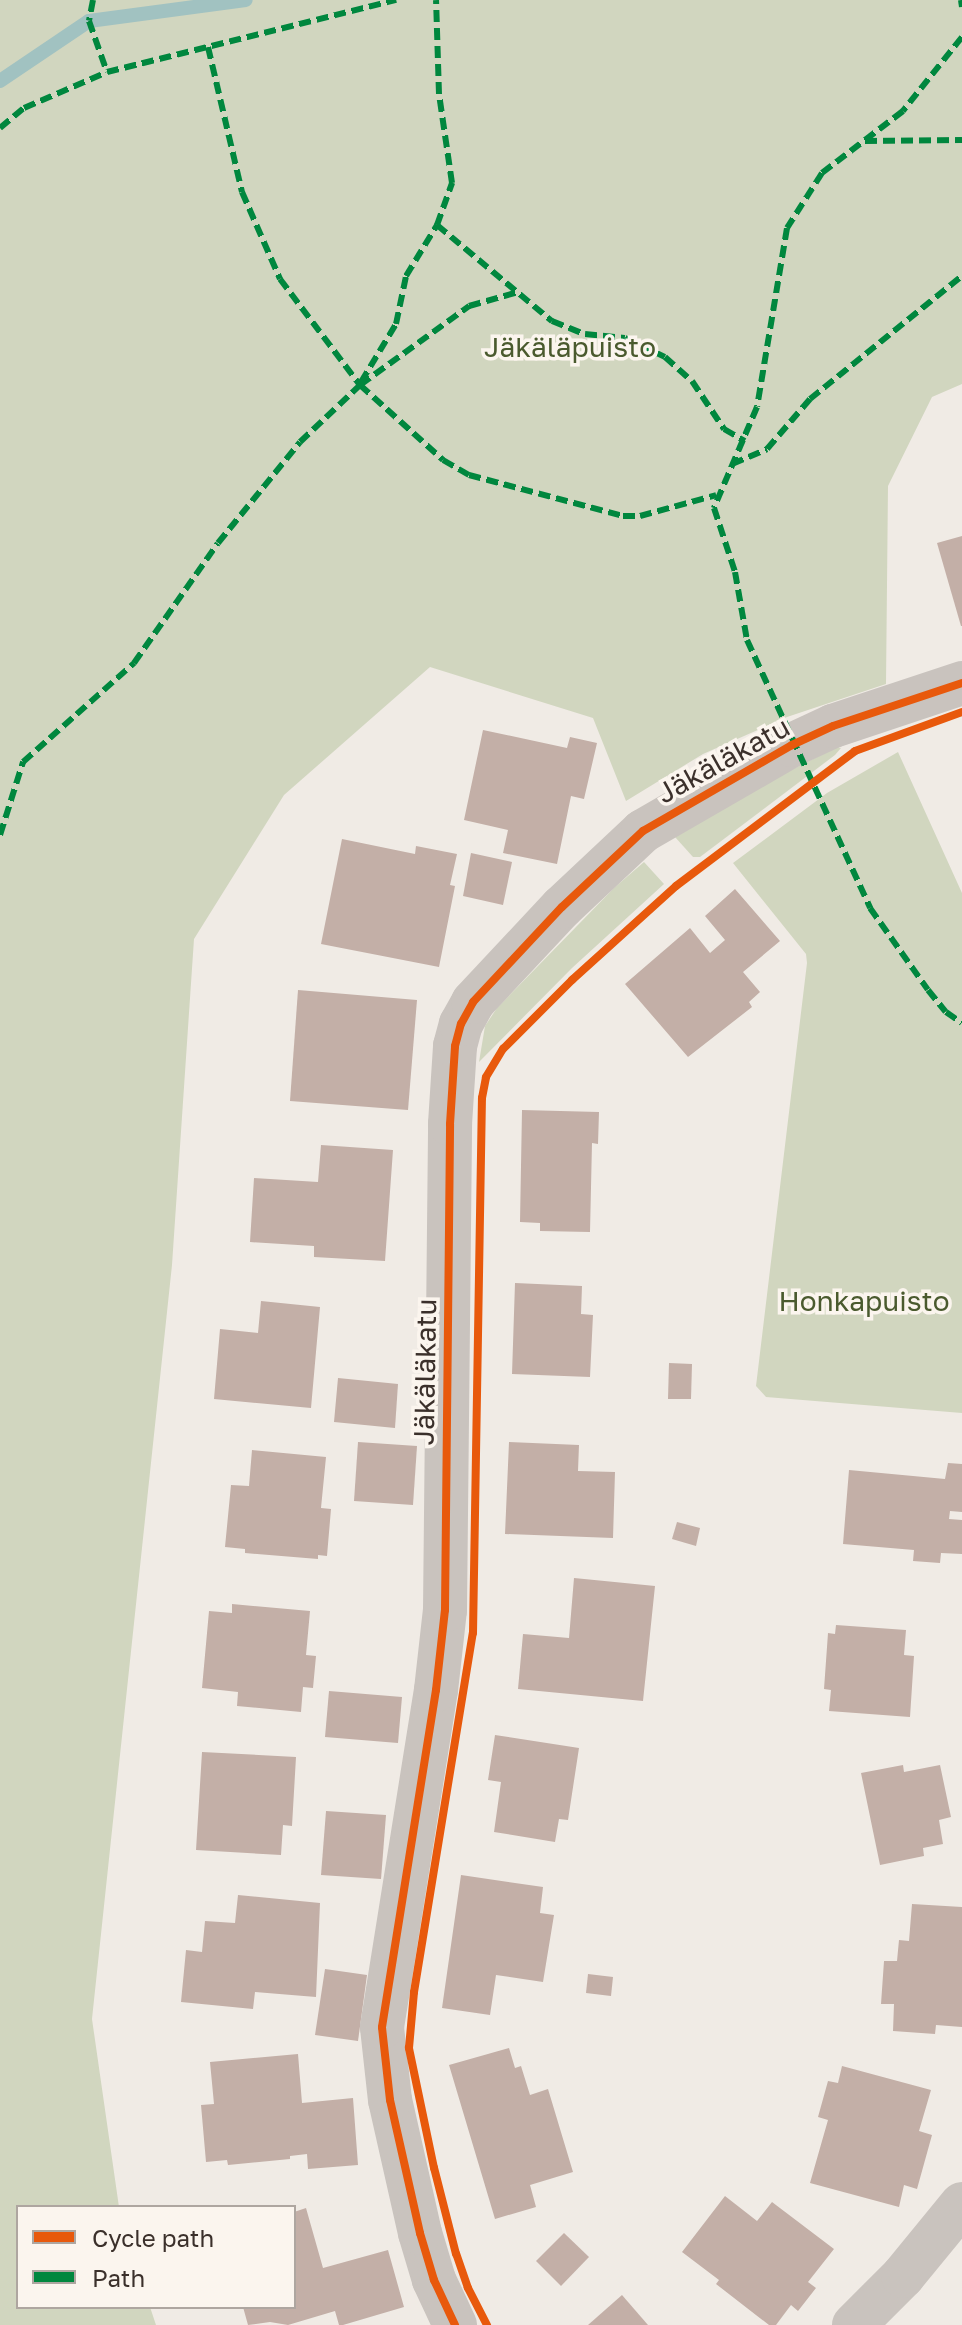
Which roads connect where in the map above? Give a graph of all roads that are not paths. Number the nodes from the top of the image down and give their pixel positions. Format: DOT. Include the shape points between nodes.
graph roads {
  1 [pos="962,683"];
  2 [pos="962,2204"];
  3 [pos="455,2325"];
  4 [pos="854,2325"];
  1 -- 3 [label="street, Jäkäläkatu" via="792,745 643,831 552,918 473,1002 461,1024 450,1124 445,1610 382,2027 390,2100 420,2233"];
  2 -- 4 [label="street"];
}
